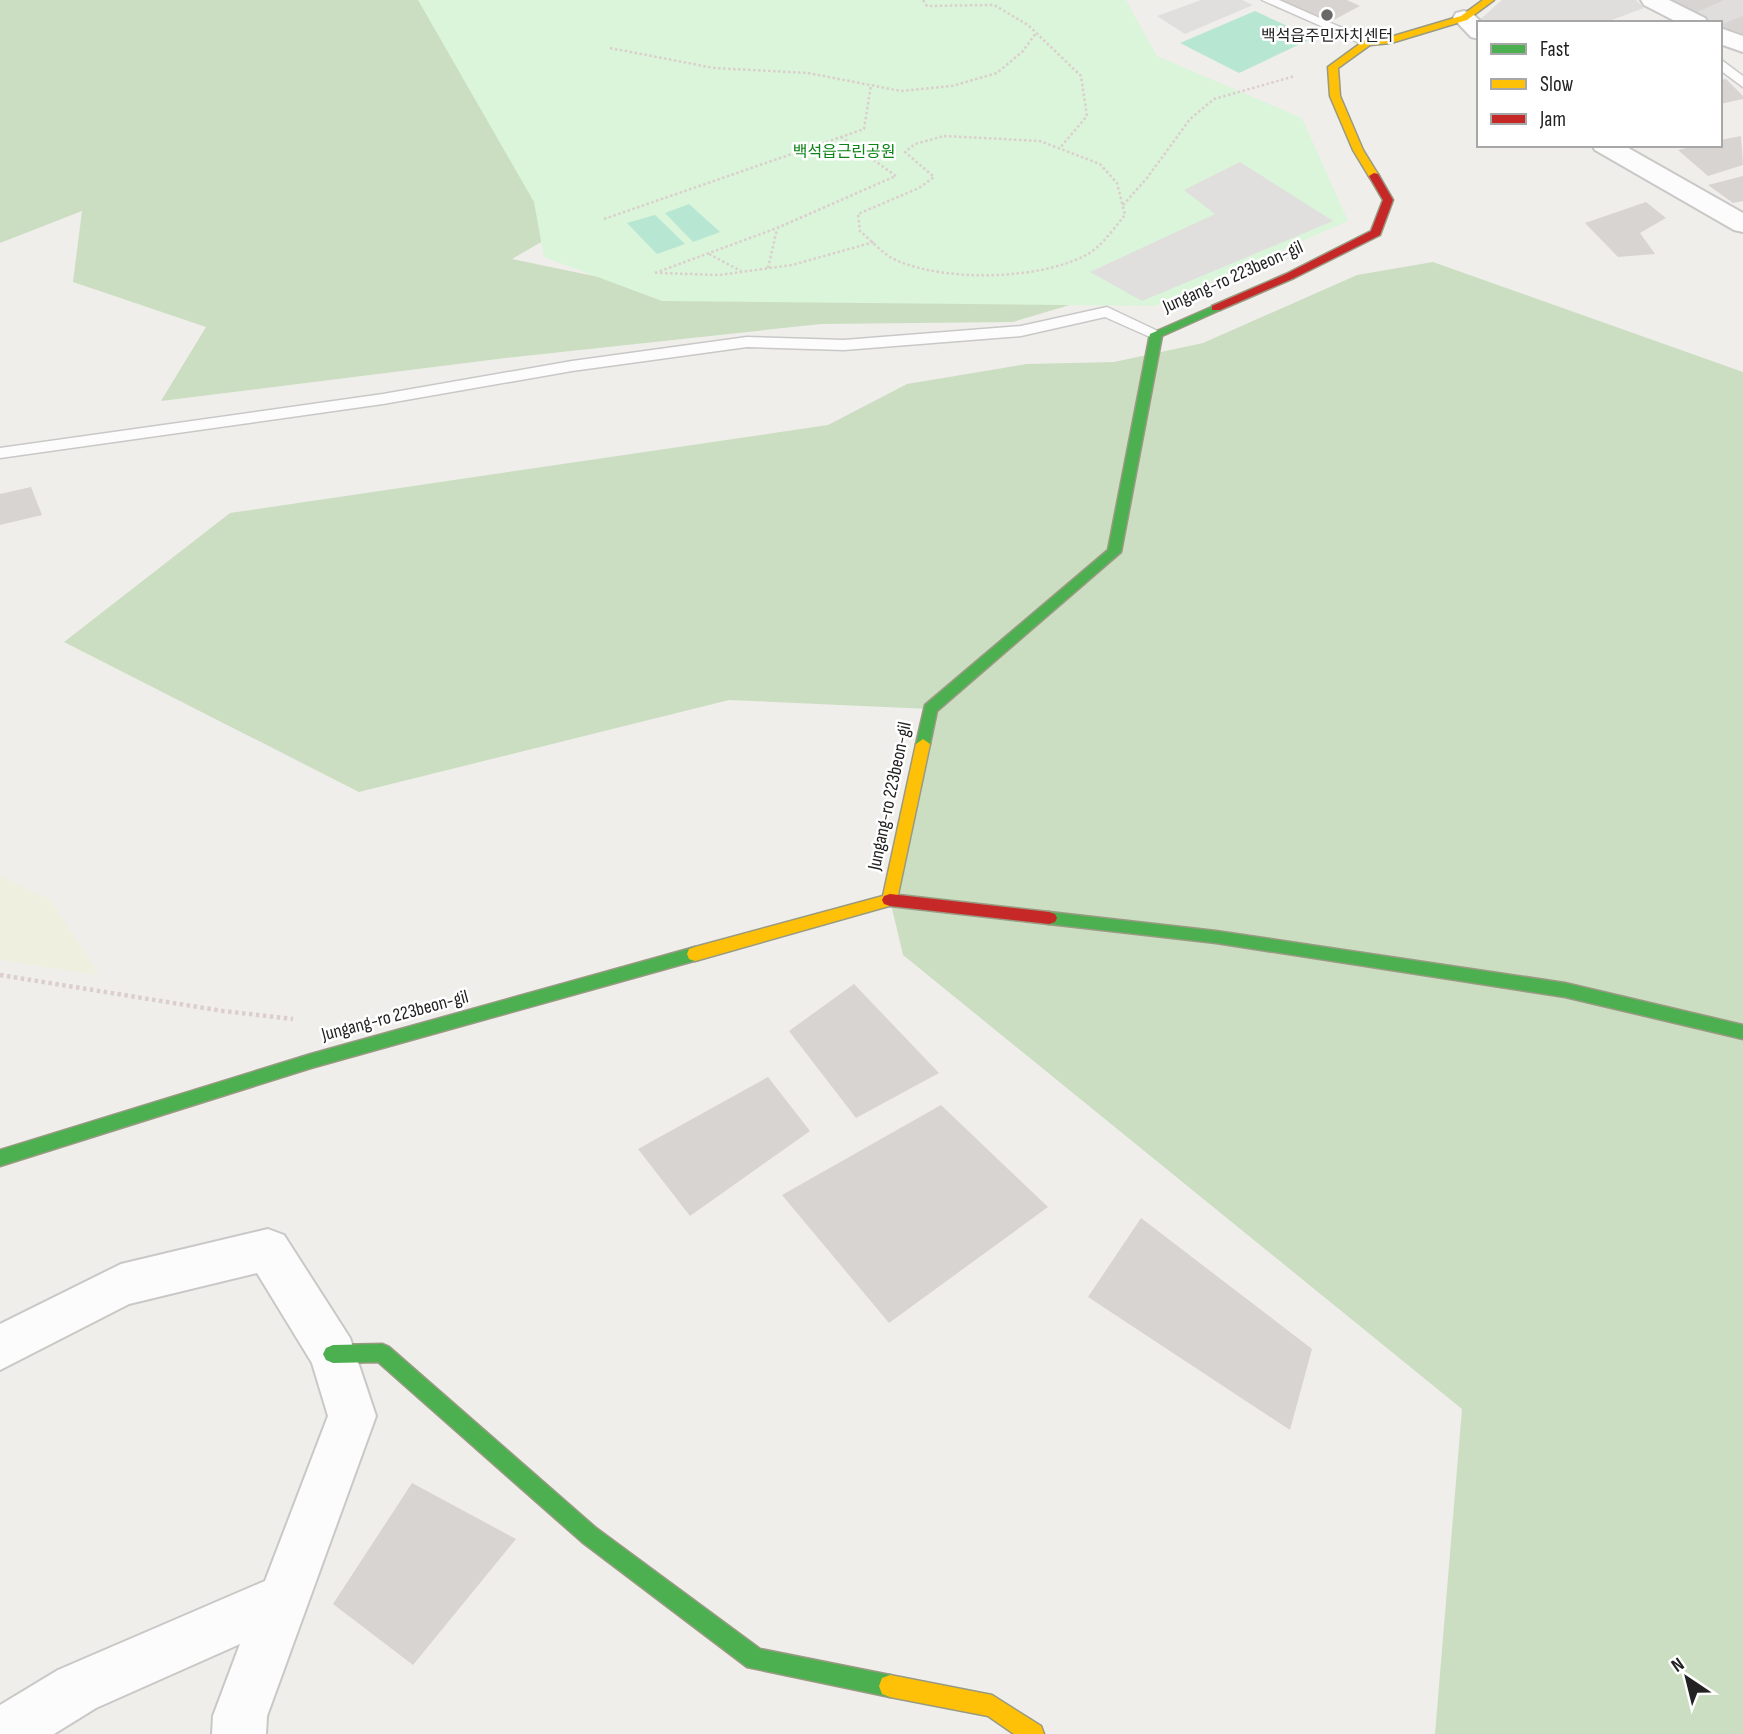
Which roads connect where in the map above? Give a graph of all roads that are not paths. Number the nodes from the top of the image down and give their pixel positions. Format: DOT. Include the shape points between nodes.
graph roads {
  1 [pos="1268,0"];
  2 [pos="1489,0"];
  3 [pos="1652,0"];
  4 [pos="1693,21"];
  5 [pos="1471,25"];
  6 [pos="1722,36"];
  7 [pos="1368,42"];
  8 [pos="1743,46"];
  9 [pos="1722,65"];
  10 [pos="1743,83"];
  11 [pos="1608,147"];
  12 [pos="1743,224"];
  13 [pos="1156,334"];
  14 [pos="0,453"];
  15 [pos="890,900"];
  16 [pos="1743,1032"];
  17 [pos="0,1158"];
  18 [pos="0,1348"];
  19 [pos="333,1354"];
  20 [pos="283,1599"];
  21 [pos="4,1734"];
  22 [pos="239,1734"];
  23 [pos="1033,1734"];
  1 -- 7 [label="lane"];
  2 -- 5 [label="street, Jungang-ro 223beon-gil"];
  3 -- 4 [label="street"];
  5 -- 7 [label="street, Jungang-ro 223beon-gil"];
  6 -- 8 [label="street"];
  7 -- 13 [label="street, Jungang-ro 223beon-gil" via="1333,67 1335,96 1358,150 1388,200 1376,233"];
  9 -- 10 [label="lane"];
  11 -- 12 [label="street"];
  13 -- 14 [label="lane" via="1107,312 1020,331 844,345 747,342"];
  13 -- 15 [label="street, Jungang-ro 223beon-gil" via="1114,552 930,709"];
  15 -- 16 [label="street" via="1216,937 1538,986"];
  15 -- 17 [label="street, Jungang-ro 223beon-gil" via="311,1062"];
  18 -- 19 [label="street" via="121,1285 268,1250"];
  19 -- 20 [label="street" via="352,1416"];
  19 -- 23 [label="street" via="382,1353 589,1535 755,1659 992,1706"];
  20 -- 21 [label="street" via="77,1689"];
  20 -- 22 [label="street" via="240,1716"];
}
